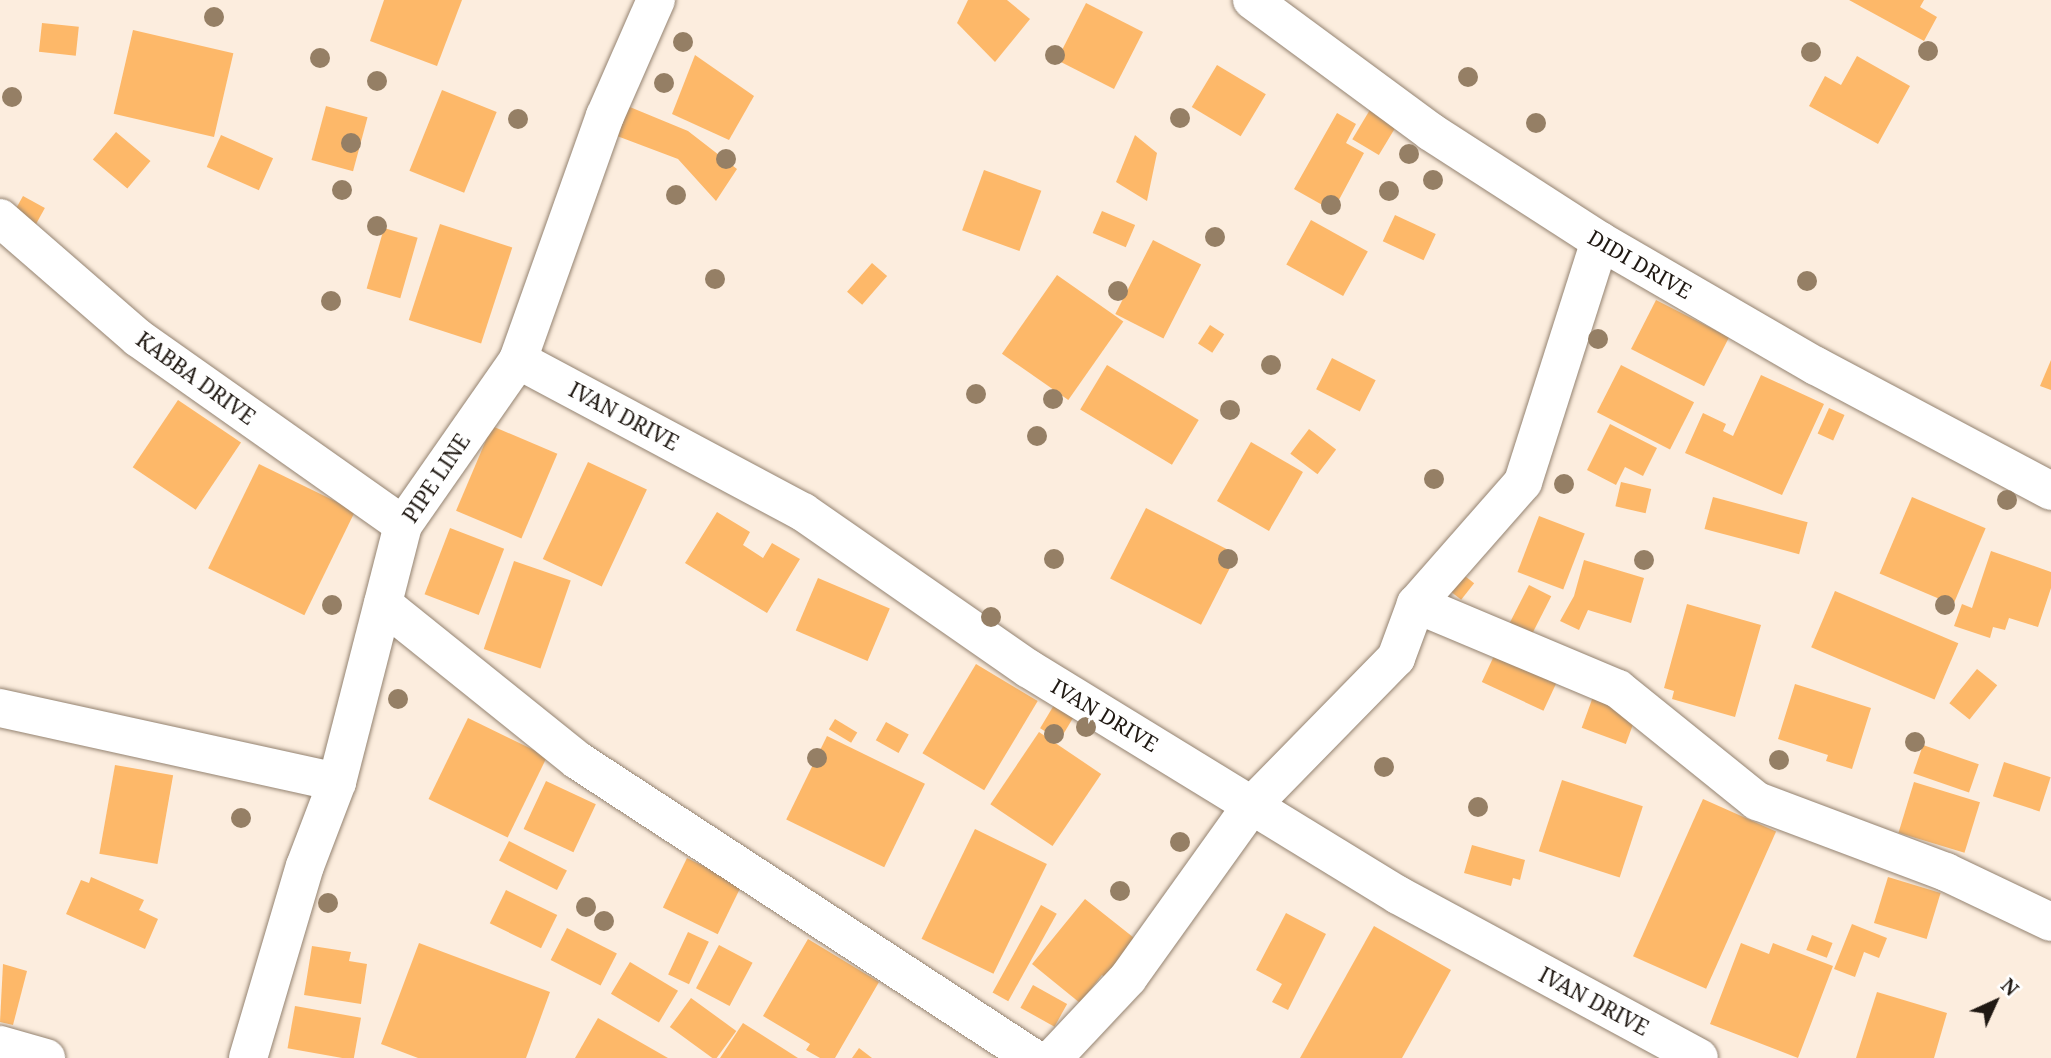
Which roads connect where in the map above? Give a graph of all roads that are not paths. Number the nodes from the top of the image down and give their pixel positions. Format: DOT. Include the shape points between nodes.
graph roads {
  1 [pos="656,0"];
  2 [pos="1252,0"];
  3 [pos="1291,12"];
  4 [pos="0,218"];
  5 [pos="1600,241"];
  6 [pos="518,360"];
  7 [pos="2051,491"];
  8 [pos="403,525"];
  9 [pos="383,604"];
  10 [pos="1416,604"];
  11 [pos="0,708"];
  12 [pos="337,782"];
  13 [pos="1252,805"];
  14 [pos="2051,922"];
  15 [pos="0,1045"];
  16 [pos="46,1058"];
  17 [pos="248,1058"];
  18 [pos="1033,1058"];
  19 [pos="1053,1058"];
  20 [pos="1699,1058"];
  1 -- 6 [label="street, PIPE LINE" via="605,116"];
  2 -- 3 [label="street, DIDI DRIVE"];
  3 -- 5 [label="street, DIDI DRIVE" via="1431,132"];
  4 -- 8 [label="street, KABBA DRIVE" via="138,338"];
  5 -- 7 [label="street, DIDI DRIVE" via="1816,366"];
  5 -- 10 [label="street" via="1523,482"];
  6 -- 8 [label="street, PIPE LINE"];
  6 -- 13 [label="street, IVAN DRIVE" via="803,512 1029,668"];
  8 -- 9 [label="street, PIPE LINE"];
  9 -- 12 [label="street, PIPE LINE"];
  9 -- 18 [label="street" via="578,760"];
  10 -- 13 [label="street" via="1396,658"];
  10 -- 14 [label="street" via="1618,689 1757,801 1946,872"];
  11 -- 12 [label="street"];
  12 -- 17 [label="street, PIPE LINE" via="305,866"];
  13 -- 19 [label="street" via="1128,978"];
  13 -- 20 [label="street, IVAN DRIVE" via="1398,895"];
  15 -- 16 [label="street"];
}
